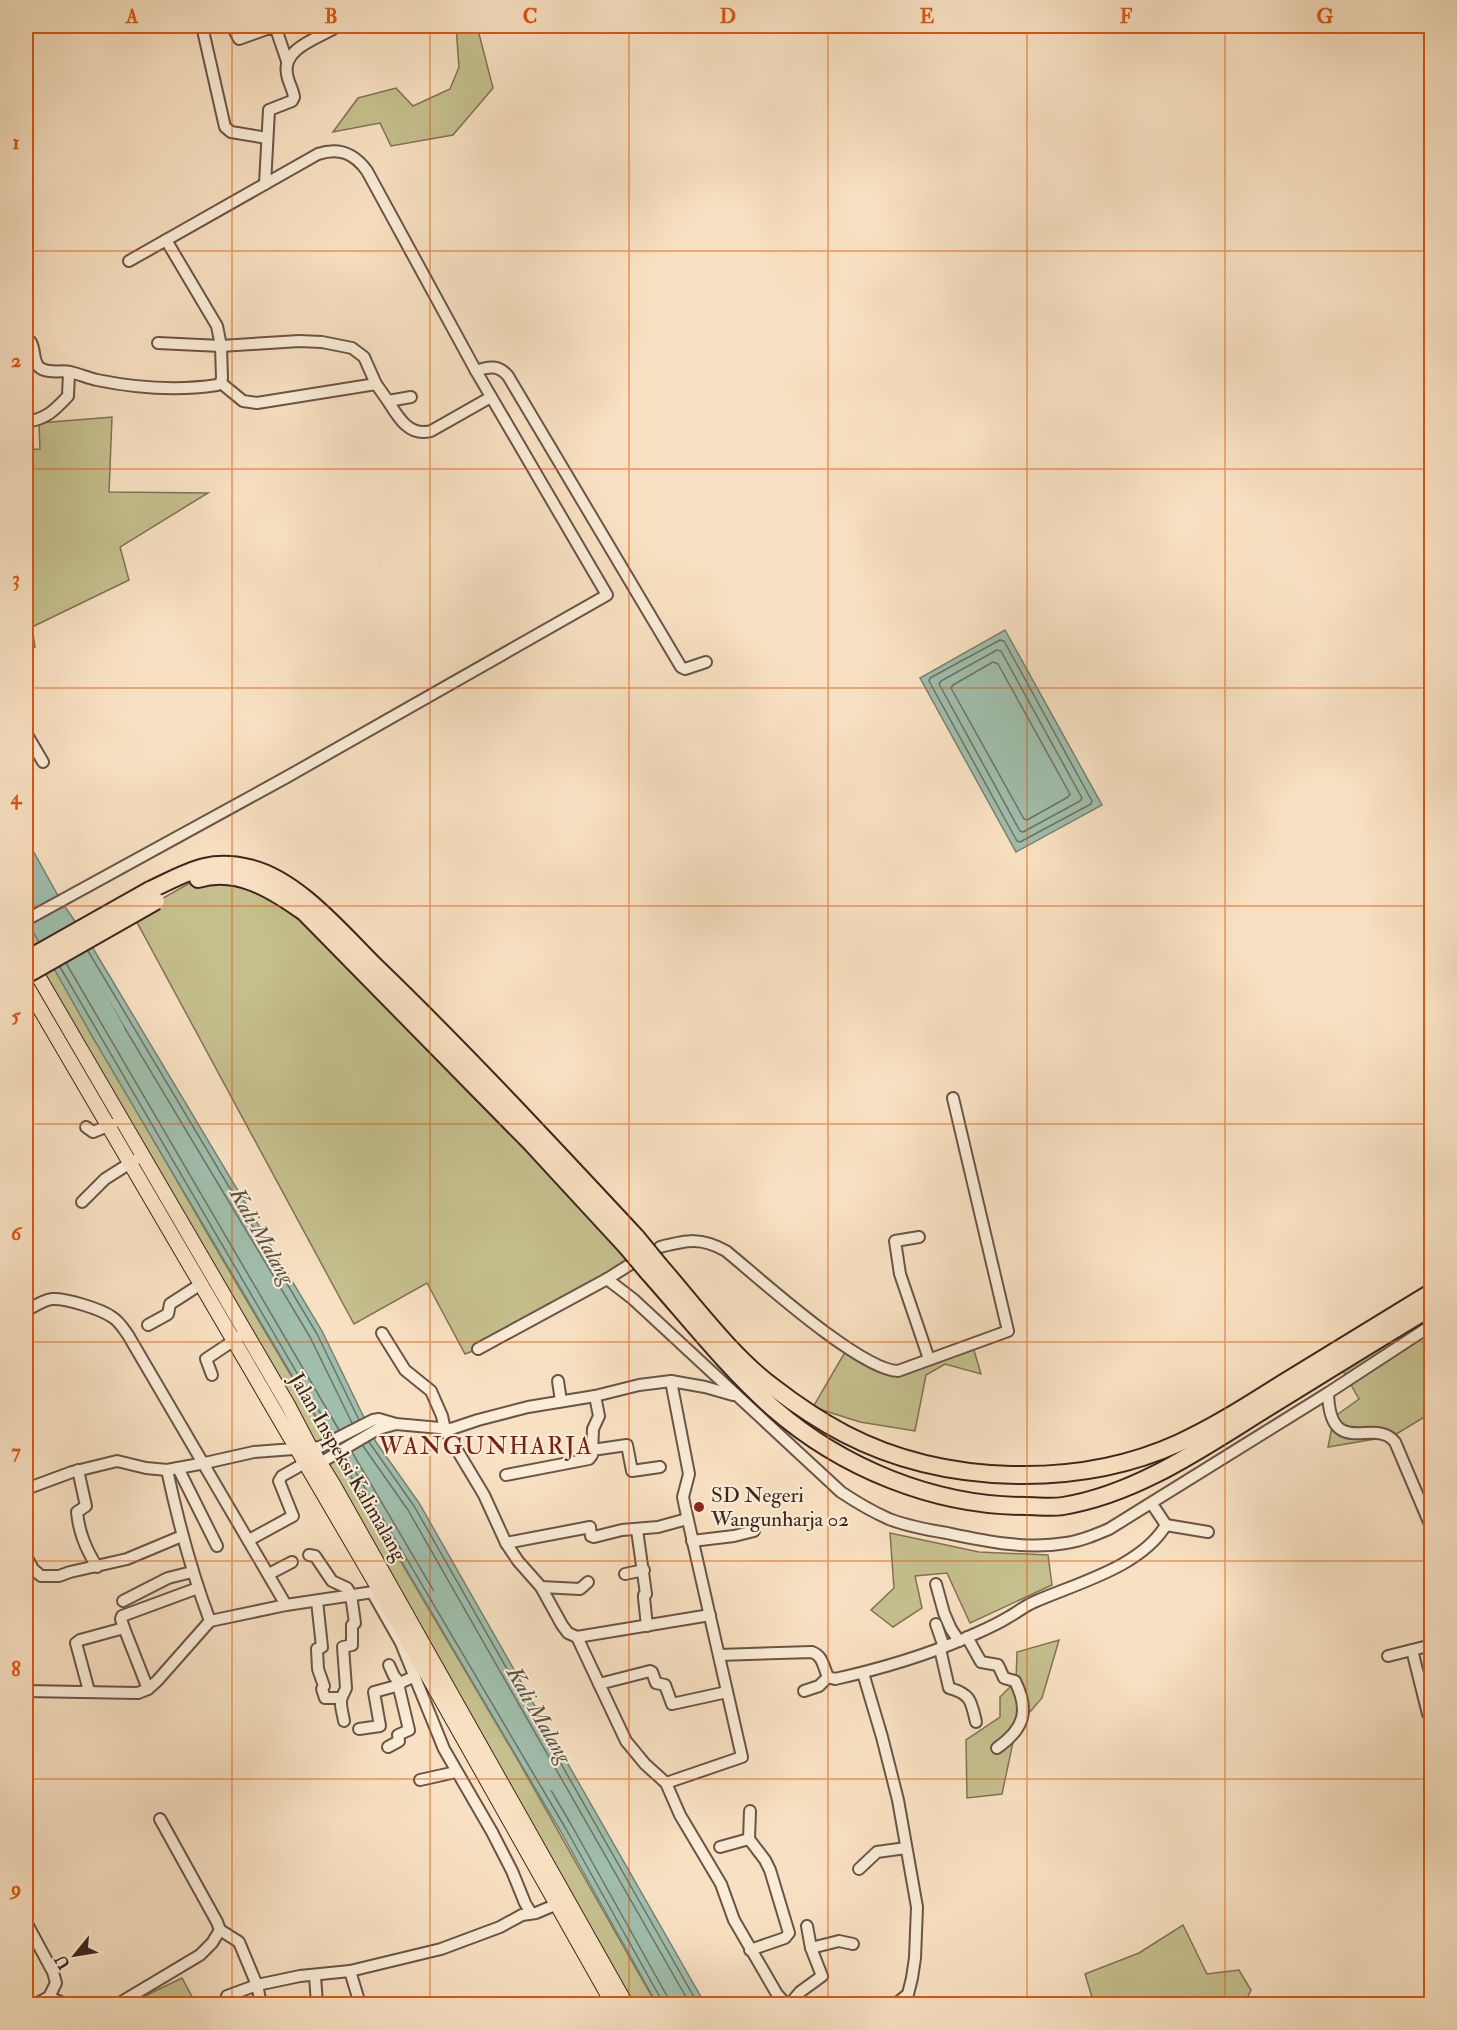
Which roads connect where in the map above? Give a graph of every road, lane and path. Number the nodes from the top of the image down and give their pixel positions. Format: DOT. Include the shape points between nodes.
graph roads {
  1 [pos="202,26"];
  2 [pos="232,26"];
  3 [pos="332,26"];
  4 [pos="393,26"];
  5 [pos="400,26"];
  6 [pos="287,61"];
  7 [pos="267,138"];
  8 [pos="265,184"];
  9 [pos="166,240"];
  10 [pos="129,261"];
  11 [pos="26,341"];
  12 [pos="158,343"];
  13 [pos="221,346"];
  14 [pos="476,371"];
  15 [pos="69,372"];
  16 [pos="221,383"];
  17 [pos="376,384"];
  18 [pos="411,397"];
  19 [pos="491,397"];
  20 [pos="388,401"];
  21 [pos="26,422"];
  22 [pos="706,662"];
  23 [pos="26,733"];
  24 [pos="44,762"];
  25 [pos="153,896"];
  26 [pos="26,920"];
  27 [pos="26,955"];
  28 [pos="26,960"];
  29 [pos="28,980"];
  30 [pos="82,1052"];
  31 [pos="69,1059"];
  32 [pos="953,1098"];
  33 [pos="122,1120"];
  34 [pos="86,1126"];
  35 [pos="108,1126"];
  36 [pos="143,1156"];
  37 [pos="130,1163"];
  38 [pos="82,1202"];
  39 [pos="919,1237"];
  40 [pos="660,1247"];
  41 [pos="633,1249"];
  42 [pos="654,1268"];
  43 [pos="607,1279"];
  44 [pos="201,1284"];
  45 [pos="1431,1292"];
  46 [pos="1431,1307"];
  47 [pos="26,1311"];
  48 [pos="148,1325"];
  49 [pos="1431,1325"];
  50 [pos="382,1333"];
  51 [pos="240,1337"];
  52 [pos="478,1349"];
  53 [pos="929,1359"];
  54 [pos="712,1373"];
  55 [pos="212,1375"];
  56 [pos="558,1381"];
  57 [pos="671,1381"];
  58 [pos="705,1387"];
  59 [pos="1328,1393"];
  60 [pos="595,1396"];
  61 [pos="737,1396"];
  62 [pos="561,1401"];
  63 [pos="375,1425"];
  64 [pos="445,1430"];
  65 [pos="310,1448"];
  66 [pos="592,1449"];
  67 [pos="324,1461"];
  68 [pos="205,1463"];
  69 [pos="305,1463"];
  70 [pos="660,1467"];
  71 [pos="172,1469"];
  72 [pos="78,1470"];
  73 [pos="506,1475"];
  74 [pos="26,1489"];
  75 [pos="1152,1504"];
  76 [pos="687,1519"];
  77 [pos="1166,1525"];
  78 [pos="1431,1529"];
  79 [pos="637,1530"];
  80 [pos="754,1531"];
  81 [pos="1208,1532"];
  82 [pos="182,1536"];
  83 [pos="249,1540"];
  84 [pos="692,1541"];
  85 [pos="308,1543"];
  86 [pos="506,1543"];
  87 [pos="217,1546"];
  88 [pos="26,1556"];
  89 [pos="292,1562"];
  90 [pos="97,1567"];
  91 [pos="644,1570"];
  92 [pos="192,1572"];
  93 [pos="268,1574"];
  94 [pos="625,1574"];
  95 [pos="588,1582"];
  96 [pos="936,1584"];
  97 [pos="541,1587"];
  98 [pos="198,1588"];
  99 [pos="376,1591"];
  100 [pos="351,1595"];
  101 [pos="123,1601"];
  102 [pos="317,1601"];
  103 [pos="286,1605"];
  104 [pos="710,1615"];
  105 [pos="210,1621"];
  106 [pos="936,1624"];
  107 [pos="647,1626"];
  108 [pos="124,1628"];
  109 [pos="577,1638"];
  110 [pos="963,1639"];
  111 [pos="1431,1645"];
  112 [pos="942,1648"];
  113 [pos="1412,1650"];
  114 [pos="719,1655"];
  115 [pos="1388,1656"];
  116 [pos="389,1665"];
  117 [pos="863,1672"];
  118 [pos="414,1676"];
  119 [pos="828,1677"];
  120 [pos="400,1683"];
  121 [pos="599,1684"];
  122 [pos="148,1689"];
  123 [pos="26,1691"];
  124 [pos="804,1691"];
  125 [pos="89,1692"];
  126 [pos="727,1692"];
  127 [pos="341,1698"];
  128 [pos="441,1698"];
  129 [pos="427,1706"];
  130 [pos="1431,1718"];
  131 [pos="344,1721"];
  132 [pos="976,1722"];
  133 [pos="359,1729"];
  134 [pos="388,1747"];
  135 [pos="997,1748"];
  136 [pos="456,1772"];
  137 [pos="485,1778"];
  138 [pos="420,1780"];
  139 [pos="666,1783"];
  140 [pos="466,1788"];
  141 [pos="750,1811"];
  142 [pos="160,1819"];
  143 [pos="749,1839"];
  144 [pos="720,1846"];
  145 [pos="906,1848"];
  146 [pos="859,1869"];
  147 [pos="562,1902"];
  148 [pos="531,1913"];
  149 [pos="26,1922"];
  150 [pos="807,1926"];
  151 [pos="220,1930"];
  152 [pos="853,1944"];
  153 [pos="811,1948"];
  154 [pos="750,1950"];
  155 [pos="350,1971"];
  156 [pos="315,1976"];
  157 [pos="257,1985"];
  158 [pos="227,1996"];
  159 [pos="50,1997"];
  160 [pos="36,2004"];
  161 [pos="65,2004"];
  162 [pos="118,2004"];
  163 [pos="261,2004"];
  164 [pos="317,2004"];
  165 [pos="360,2004"];
  166 [pos="613,2004"];
  167 [pos="626,2004"];
  168 [pos="788,2004"];
  169 [pos="896,2004"];
  1 -- 7 [label="street" via="225,127 231,132"];
  2 -- 6 [label="street" via="239,39 276,28"];
  3 -- 6 [label="street" via="333,29 298,48"];
  4 -- 5 [label="street"];
  6 -- 7 [label="street" via="294,97 269,110"];
  7 -- 8 [label="street"];
  8 -- 9 [label="street"];
  8 -- 14 [label="street" via="328,150 339,150 359,160"];
  9 -- 10 [label="street"];
  9 -- 13 [label="street" via="217,326"];
  11 -- 15 [label="street" via="33,344 39,368"];
  12 -- 13 [label="street"];
  13 -- 16 [label="street"];
  13 -- 17 [label="street" via="298,341 352,348 364,357"];
  14 -- 19 [label="street"];
  14 -- 22 [label="street" via="496,367 508,376 681,667"];
  15 -- 16 [label="street" via="100,381 179,390"];
  15 -- 21 [label="street" via="68,396 41,419"];
  16 -- 17 [label="street" via="243,401 257,403"];
  17 -- 20 [label="street"];
  18 -- 20 [label="street"];
  19 -- 20 [label="street" via="423,433 408,428"];
  19 -- 26 [label="street" via="607,595"];
  23 -- 24 [label="street"];
  25 -- 28 [label="highway, bridge"];
  25 -- 29 [label="highway, bridge"];
  25 -- 41 [label="highway" via="195,880 223,875 249,880 277,892 304,912"];
  27 -- 29 [label="main road, Jalan Inspeksi Kalimalang"];
  29 -- 30 [label="main road, Jalan Inspeksi Kalimalang"];
  29 -- 31 [label="main road, Jalan Inspeksi Kalimalang"];
  30 -- 31 [label="main road"];
  30 -- 33 [label="main road, Jalan Inspeksi Kalimalang"];
  31 -- 35 [label="main road, Jalan Inspeksi Kalimalang"];
  32 -- 53 [label="street" via="1008,1331"];
  33 -- 35 [label="street"];
  33 -- 36 [label="main road, Jalan Inspeksi Kalimalang"];
  34 -- 35 [label="street" via="93,1132"];
  35 -- 37 [label="main road, Jalan Inspeksi Kalimalang"];
  36 -- 37 [label="street"];
  36 -- 51 [label="main road, Jalan Inspeksi Kalimalang"];
  37 -- 38 [label="street" via="105,1179"];
  37 -- 44 [label="main road, Jalan Inspeksi Kalimalang"];
  39 -- 53 [label="street" via="895,1241 900,1274"];
  40 -- 53 [label="street" via="694,1241 715,1245 825,1331 863,1358 890,1371"];
  41 -- 42 [label="highway, bridge"];
  41 -- 43 [label="street"];
  42 -- 45 [label="highway" via="772,1387 847,1435 944,1467 1045,1475 1084,1471 1178,1444 1218,1424"];
  42 -- 46 [label="highway" via="732,1368 815,1441 866,1470 911,1487 980,1504 1009,1506 1062,1506 1097,1498 1131,1484 1175,1463"];
  43 -- 52 [label="street"];
  43 -- 54 [label="street"];
  44 -- 48 [label="street" via="173,1301 170,1312"];
  44 -- 51 [label="main road, Jalan Inspeksi Kalimalang"];
  47 -- 68 [label="street" via="54,1299 117,1320"];
  49 -- 59 [label="street"];
  50 -- 64 [label="street" via="405,1370 431,1391"];
  51 -- 55 [label="street" via="206,1359"];
  51 -- 65 [label="main road, Jalan Inspeksi Kalimalang"];
  54 -- 58 [label="street"];
  54 -- 61 [label="street"];
  56 -- 62 [label="street"];
  57 -- 58 [label="street"];
  57 -- 60 [label="street"];
  57 -- 76 [label="street" via="689,1474 683,1497"];
  58 -- 61 [label="street"];
  59 -- 75 [label="street"];
  59 -- 78 [label="street" via="1332,1416 1343,1431 1392,1438"];
  60 -- 62 [label="street"];
  60 -- 66 [label="street" via="599,1416 593,1429"];
  61 -- 75 [label="street" via="841,1492 891,1520 924,1529 991,1542 1065,1543 1109,1529"];
  62 -- 64 [label="street"];
  63 -- 64 [label="street"];
  63 -- 65 [label="street"];
  63 -- 67 [label="street"];
  64 -- 86 [label="street" via="484,1495"];
  65 -- 67 [label="main road, Jalan Inspeksi Kalimalang"];
  65 -- 68 [label="street" via="254,1452"];
  65 -- 69 [label="main road, Jalan Inspeksi Kalimalang"];
  66 -- 70 [label="street" via="627,1445 632,1471"];
  66 -- 73 [label="street" via="589,1459"];
  67 -- 147 [label="main road, Jalan Inspeksi Kalimalang"];
  68 -- 71 [label="street"];
  68 -- 83 [label="street"];
  69 -- 83 [label="street" via="279,1481 293,1516"];
  69 -- 99 [label="main road, Jalan Inspeksi Kalimalang"];
  71 -- 72 [label="street" via="117,1461"];
  71 -- 82 [label="street"];
  71 -- 87 [label="street"];
  72 -- 74 [label="street"];
  72 -- 90 [label="street" via="86,1506 77,1512 80,1533"];
  75 -- 77 [label="street"];
  76 -- 79 [label="street"];
  76 -- 84 [label="street"];
  77 -- 81 [label="street"];
  77 -- 110 [label="street" via="1153,1540 1110,1572 1037,1601"];
  79 -- 86 [label="street" via="592,1537 590,1527"];
  79 -- 91 [label="street"];
  80 -- 84 [label="street"];
  82 -- 90 [label="street"];
  82 -- 92 [label="street"];
  83 -- 93 [label="street"];
  84 -- 104 [label="street"];
  85 -- 100 [label="street" via="312,1556 332,1581 347,1588"];
  86 -- 97 [label="street"];
  88 -- 90 [label="street" via="40,1576"];
  89 -- 93 [label="street"];
  91 -- 94 [label="street"];
  91 -- 107 [label="street"];
  92 -- 98 [label="street"];
  92 -- 101 [label="street" via="168,1578"];
  93 -- 103 [label="street"];
  95 -- 97 [label="street" via="580,1589"];
  96 -- 110 [label="street" via="951,1629"];
  97 -- 109 [label="street" via="562,1625"];
  98 -- 105 [label="street"];
  98 -- 108 [label="street" via="122,1616"];
  99 -- 100 [label="street"];
  99 -- 118 [label="street"];
  99 -- 128 [label="main road, Jalan Inspeksi Kalimalang"];
  100 -- 102 [label="street"];
  100 -- 127 [label="street" via="355,1623 352,1645 343,1647 346,1688"];
  102 -- 103 [label="street"];
  102 -- 127 [label="street" via="322,1689 325,1698"];
  103 -- 105 [label="street"];
  104 -- 107 [label="street"];
  104 -- 114 [label="street"];
  105 -- 122 [label="street"];
  106 -- 112 [label="street"];
  107 -- 109 [label="street"];
  108 -- 122 [label="street"];
  108 -- 125 [label="street" via="76,1643"];
  109 -- 121 [label="street"];
  110 -- 112 [label="street"];
  110 -- 135 [label="street" via="981,1662 998,1665 1004,1678 1015,1681 1020,1692 1023,1716 1017,1729"];
  111 -- 113 [label="street"];
  112 -- 117 [label="street"];
  112 -- 132 [label="street" via="948,1687 968,1696"];
  113 -- 115 [label="street"];
  113 -- 130 [label="street"];
  114 -- 119 [label="street" via="812,1652 819,1654"];
  114 -- 126 [label="street"];
  116 -- 120 [label="street"];
  117 -- 119 [label="street"];
  117 -- 145 [label="street" via="891,1770"];
  118 -- 120 [label="street"];
  118 -- 129 [label="street"];
  119 -- 124 [label="street" via="819,1686"];
  120 -- 133 [label="street" via="374,1692 380,1725"];
  120 -- 134 [label="street" via="409,1730 398,1735 399,1741"];
  121 -- 126 [label="street" via="650,1671 656,1683 665,1685 672,1704"];
  121 -- 139 [label="street" via="633,1750"];
  122 -- 125 [label="street" via="134,1694"];
  123 -- 125 [label="street"];
  126 -- 139 [label="street" via="742,1757"];
  127 -- 131 [label="street"];
  128 -- 129 [label="street"];
  128 -- 137 [label="main road, Jalan Inspeksi Kalimalang"];
  129 -- 136 [label="street"];
  136 -- 138 [label="street"];
  136 -- 140 [label="street"];
  137 -- 140 [label="street"];
  137 -- 147 [label="main road, Jalan Inspeksi Kalimalang"];
  139 -- 154 [label="street" via="680,1815 721,1884"];
  140 -- 148 [label="street"];
  141 -- 143 [label="street"];
  142 -- 151 [label="street"];
  143 -- 144 [label="street"];
  143 -- 154 [label="street" via="770,1870 789,1933 786,1938"];
  145 -- 146 [label="street" via="877,1852"];
  145 -- 169 [label="street" via="916,1907 915,1958 908,1994"];
  147 -- 148 [label="street"];
  147 -- 166 [label="main road, Jalan Inspeksi Kalimalang"];
  147 -- 167 [label="main road, Jalan Inspeksi Kalimalang"];
  148 -- 155 [label="street" via="441,1949"];
  149 -- 159 [label="street" via="53,1972 56,1983"];
  150 -- 153 [label="street"];
  151 -- 157 [label="street" via="238,1940"];
  151 -- 162 [label="street" via="200,1955"];
  152 -- 153 [label="street" via="839,1941"];
  153 -- 168 [label="street" via="822,1976"];
  154 -- 168 [label="street" via="777,1994"];
  155 -- 156 [label="street"];
  155 -- 165 [label="street"];
  156 -- 157 [label="street"];
  156 -- 164 [label="street"];
  157 -- 158 [label="street"];
  157 -- 163 [label="street"];
  159 -- 160 [label="street"];
  159 -- 161 [label="street"];
}
